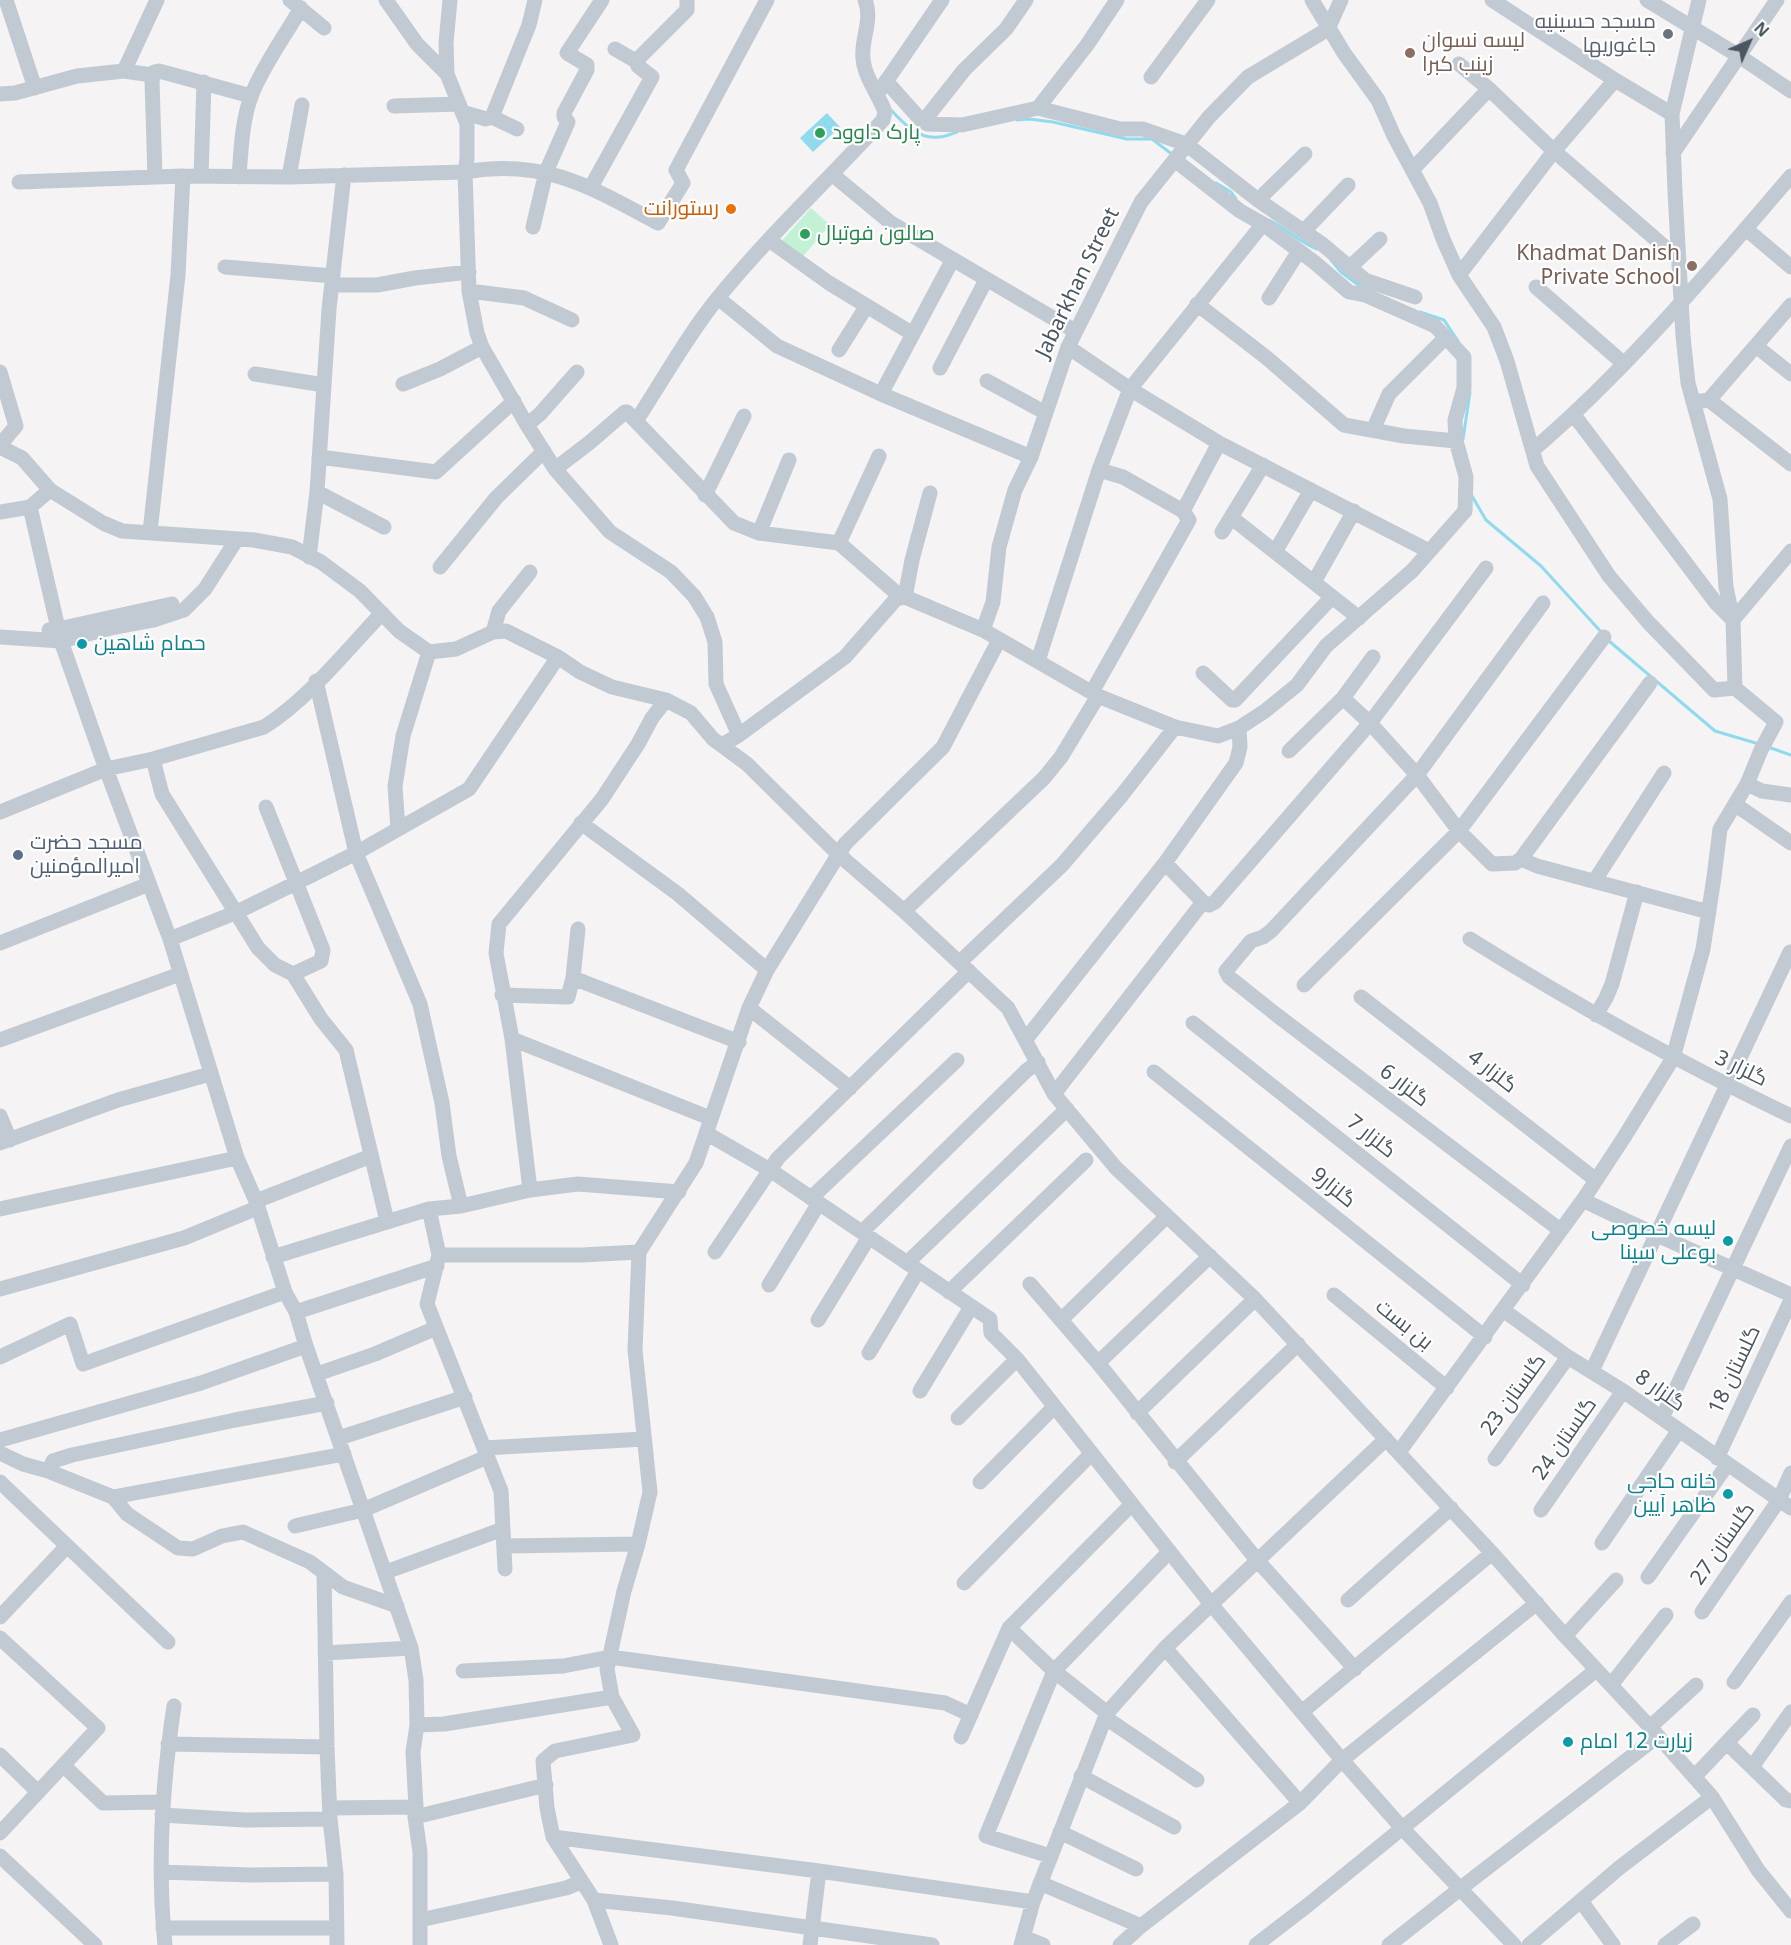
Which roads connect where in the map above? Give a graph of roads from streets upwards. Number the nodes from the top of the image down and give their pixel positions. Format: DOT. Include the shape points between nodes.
graph roads {
  1 [pos="6,0"];
  2 [pos="157,0"];
  3 [pos="386,0"];
  4 [pos="450,0"];
  5 [pos="535,0"];
  6 [pos="602,0"];
  7 [pos="687,0"];
  8 [pos="767,0"];
  9 [pos="865,0"];
  10 [pos="942,0"];
  11 [pos="1117,0"];
  12 [pos="1208,0"];
  13 [pos="1312,0"];
  14 [pos="1341,0"];
  15 [pos="1492,0"];
  16 [pos="1647,0"];
  17 [pos="1699,0"];
  18 [pos="1776,0"];
  19 [pos="1019,3"];
  20 [pos="296,4"];
  21 [pos="1693,27"];
  22 [pos="324,28"];
  23 [pos="1328,29"];
  24 [pos="615,50"];
  25 [pos="1740,56"];
  26 [pos="636,61"];
  27 [pos="1460,64"];
  28 [pos="124,71"];
  29 [pos="447,74"];
  30 [pos="153,75"];
  31 [pos="1151,76"];
  32 [pos="1615,80"];
  33 [pos="204,82"];
  34 [pos="35,88"];
  35 [pos="882,88"];
  36 [pos="1489,89"];
  37 [pos="1791,91"];
  38 [pos="0,94"];
  39 [pos="251,96"];
  40 [pos="302,105"];
  41 [pos="393,106"];
  42 [pos="460,108"];
  43 [pos="1038,108"];
  44 [pos="1672,114"];
  45 [pos="492,117"];
  46 [pos="923,122"];
  47 [pos="517,129"];
  48 [pos="1186,144"];
  49 [pos="1554,151"];
  50 [pos="1673,153"];
  51 [pos="1305,154"];
  52 [pos="1176,161"];
  53 [pos="1413,169"];
  54 [pos="465,172"];
  55 [pos="546,172"];
  56 [pos="344,175"];
  57 [pos="833,175"];
  58 [pos="183,176"];
  59 [pos="201,176"];
  60 [pos="1791,176"];
  61 [pos="154,177"];
  62 [pos="239,177"];
  63 [pos="289,177"];
  64 [pos="19,182"];
  65 [pos="1348,185"];
  66 [pos="591,187"];
  67 [pos="1258,201"];
  68 [pos="1263,224"];
  69 [pos="533,227"];
  70 [pos="1746,229"];
  71 [pos="1304,231"];
  72 [pos="1380,239"];
  73 [pos="768,240"];
  74 [pos="1299,251"];
  75 [pos="1678,255"];
  76 [pos="953,259"];
  77 [pos="225,267"];
  78 [pos="1791,267"];
  79 [pos="1349,268"];
  80 [pos="469,272"];
  81 [pos="1459,275"];
  82 [pos="986,279"];
  83 [pos="332,281"];
  84 [pos="1536,287"];
  85 [pos="469,291"];
  86 [pos="1415,297"];
  87 [pos="718,298"];
  88 [pos="1269,298"];
  89 [pos="1682,302"];
  90 [pos="1197,304"];
  91 [pos="1791,305"];
  92 [pos="866,307"];
  93 [pos="572,320"];
  94 [pos="1075,331"];
  95 [pos="913,334"];
  96 [pos="1445,338"];
  97 [pos="1756,346"];
  98 [pos="482,347"];
  99 [pos="1068,347"];
  100 [pos="839,350"];
  101 [pos="1623,363"];
  102 [pos="940,368"];
  103 [pos="0,372"];
  104 [pos="577,372"];
  105 [pos="255,374"];
  106 [pos="1791,374"];
  107 [pos="987,381"];
  108 [pos="403,384"];
  109 [pos="324,385"];
  110 [pos="1130,389"];
  111 [pos="881,394"];
  112 [pos="1709,400"];
  113 [pos="514,401"];
  114 [pos="1693,402"];
  115 [pos="1044,412"];
  116 [pos="1574,415"];
  117 [pos="744,416"];
  118 [pos="636,421"];
  119 [pos="526,425"];
  120 [pos="1373,430"];
  121 [pos="1456,441"];
  122 [pos="1219,443"];
  123 [pos="0,446"];
  124 [pos="1533,450"];
  125 [pos="544,451"];
  126 [pos="879,456"];
  127 [pos="319,457"];
  128 [pos="1031,457"];
  129 [pos="789,460"];
  130 [pos="1791,464"];
  131 [pos="1263,465"];
  132 [pos="555,469"];
  133 [pos="1099,470"];
  134 [pos="50,490"];
  135 [pos="1311,490"];
  136 [pos="317,492"];
  137 [pos="930,493"];
  138 [pos="705,495"];
  139 [pos="30,507"];
  140 [pos="1183,511"];
  141 [pos="1354,511"];
  142 [pos="0,512"];
  143 [pos="1232,518"];
  144 [pos="384,527"];
  145 [pos="150,532"];
  146 [pos="1222,532"];
  147 [pos="759,533"];
  148 [pos="231,539"];
  149 [pos="839,543"];
  150 [pos="1429,551"];
  151 [pos="1791,551"];
  152 [pos="1275,552"];
  153 [pos="309,557"];
  154 [pos="440,567"];
  155 [pos="1486,568"];
  156 [pos="530,572"];
  157 [pos="1314,582"];
  158 [pos="903,597"];
  159 [pos="1332,597"];
  160 [pos="1543,603"];
  161 [pos="382,613"];
  162 [pos="1359,618"];
  163 [pos="1733,620"];
  164 [pos="0,629"];
  165 [pos="983,630"];
  166 [pos="493,632"];
  167 [pos="60,635"];
  168 [pos="0,637"];
  169 [pos="1604,638"];
  170 [pos="999,640"];
  171 [pos="429,652"];
  172 [pos="558,657"];
  173 [pos="1373,657"];
  174 [pos="1038,661"];
  175 [pos="1203,674"];
  176 [pos="316,681"];
  177 [pos="1650,683"];
  178 [pos="1735,688"];
  179 [pos="1095,694"];
  180 [pos="1343,698"];
  181 [pos="666,700"];
  182 [pos="1370,723"];
  183 [pos="1779,726"];
  184 [pos="1175,727"];
  185 [pos="1239,728"];
  186 [pos="739,735"];
  187 [pos="722,745"];
  188 [pos="1289,751"];
  189 [pos="153,759"];
  190 [pos="106,769"];
  191 [pos="1664,773"];
  192 [pos="1416,775"];
  193 [pos="1747,784"];
  194 [pos="1791,795"];
  195 [pos="1736,805"];
  196 [pos="266,807"];
  197 [pos="0,812"];
  198 [pos="581,823"];
  199 [pos="398,829"];
  200 [pos="1459,831"];
  201 [pos="1791,843"];
  202 [pos="356,853"];
  203 [pos="838,854"];
  204 [pos="1521,859"];
  205 [pos="1165,863"];
  206 [pos="1595,880"];
  207 [pos="296,883"];
  208 [pos="149,884"];
  209 [pos="1637,892"];
  210 [pos="1203,902"];
  211 [pos="904,911"];
  212 [pos="237,912"];
  213 [pos="1709,912"];
  214 [pos="578,929"];
  215 [pos="170,939"];
  216 [pos="1470,939"];
  217 [pos="0,943"];
  218 [pos="1790,952"];
  219 [pos="965,966"];
  220 [pos="767,970"];
  221 [pos="180,974"];
  222 [pos="293,974"];
  223 [pos="573,978"];
  224 [pos="1304,985"];
  225 [pos="502,995"];
  226 [pos="1361,997"];
  227 [pos="749,1008"];
  228 [pos="1596,1015"];
  229 [pos="1193,1023"];
  230 [pos="512,1039"];
  231 [pos="1026,1039"];
  232 [pos="0,1040"];
  233 [pos="739,1041"];
  234 [pos="1673,1058"];
  235 [pos="957,1060"];
  236 [pos="1038,1062"];
  237 [pos="1154,1072"];
  238 [pos="210,1074"];
  239 [pos="1727,1086"];
  240 [pos="850,1088"];
  241 [pos="1054,1094"];
  242 [pos="1067,1109"];
  243 [pos="0,1116"];
  244 [pos="1791,1116"];
  245 [pos="708,1126"];
  246 [pos="5,1142"];
  247 [pos="1791,1146"];
  248 [pos="371,1156"];
  249 [pos="237,1158"];
  250 [pos="1086,1160"];
  251 [pos="770,1170"];
  252 [pos="1596,1180"];
  253 [pos="530,1190"];
  254 [pos="679,1192"];
  255 [pos="1583,1200"];
  256 [pos="815,1201"];
  257 [pos="257,1205"];
  258 [pos="461,1206"];
  259 [pos="0,1209"];
  260 [pos="429,1209"];
  261 [pos="1167,1216"];
  262 [pos="387,1221"];
  263 [pos="1560,1230"];
  264 [pos="865,1235"];
  265 [pos="1656,1236"];
  266 [pos="639,1252"];
  267 [pos="715,1252"];
  268 [pos="1210,1256"];
  269 [pos="273,1257"];
  270 [pos="438,1261"];
  271 [pos="913,1267"];
  272 [pos="1733,1268"];
  273 [pos="1030,1284"];
  274 [pos="769,1285"];
  275 [pos="1523,1285"];
  276 [pos="0,1289"];
  277 [pos="285,1292"];
  278 [pos="949,1292"];
  279 [pos="1334,1295"];
  280 [pos="1791,1295"];
  281 [pos="1255,1299"];
  282 [pos="1791,1300"];
  283 [pos="971,1307"];
  284 [pos="1503,1310"];
  285 [pos="296,1312"];
  286 [pos="818,1320"];
  287 [pos="1061,1320"];
  288 [pos="436,1328"];
  289 [pos="1485,1337"];
  290 [pos="1298,1344"];
  291 [pos="306,1346"];
  292 [pos="869,1353"];
  293 [pos="0,1357"];
  294 [pos="1568,1357"];
  295 [pos="1017,1359"];
  296 [pos="1098,1363"];
  297 [pos="1592,1371"];
  298 [pos="317,1374"];
  299 [pos="1448,1388"];
  300 [pos="920,1391"];
  301 [pos="1623,1391"];
  302 [pos="465,1397"];
  303 [pos="327,1403"];
  304 [pos="1054,1407"];
  305 [pos="1137,1413"];
  306 [pos="958,1418"];
  307 [pos="1662,1418"];
  308 [pos="1679,1430"];
  309 [pos="339,1438"];
  310 [pos="644,1439"];
  311 [pos="1386,1439"];
  312 [pos="0,1440"];
  313 [pos="1400,1452"];
  314 [pos="0,1453"];
  315 [pos="485,1453"];
  316 [pos="344,1454"];
  317 [pos="1090,1454"];
  318 [pos="1495,1459"];
  319 [pos="1722,1461"];
  320 [pos="1175,1462"];
  321 [pos="48,1471"];
  322 [pos="1791,1473"];
  323 [pos="0,1482"];
  324 [pos="980,1482"];
  325 [pos="113,1497"];
  326 [pos="1785,1504"];
  327 [pos="1131,1505"];
  328 [pos="1451,1508"];
  329 [pos="363,1510"];
  330 [pos="1541,1510"];
  331 [pos="295,1526"];
  332 [pos="503,1529"];
  333 [pos="638,1544"];
  334 [pos="1602,1544"];
  335 [pos="67,1546"];
  336 [pos="504,1546"];
  337 [pos="1169,1552"];
  338 [pos="1492,1553"];
  339 [pos="1257,1560"];
  340 [pos="505,1569"];
  341 [pos="386,1572"];
  342 [pos="324,1573"];
  343 [pos="1648,1577"];
  344 [pos="1616,1580"];
  345 [pos="964,1583"];
  346 [pos="1348,1600"];
  347 [pos="1791,1602"];
  348 [pos="1537,1603"];
  349 [pos="1211,1604"];
  350 [pos="397,1606"];
  351 [pos="1702,1612"];
  352 [pos="1666,1615"];
  353 [pos="0,1617"];
  354 [pos="1009,1628"];
  355 [pos="1565,1636"];
  356 [pos="0,1638"];
  357 [pos="168,1642"];
  358 [pos="411,1648"];
  359 [pos="1165,1648"];
  360 [pos="325,1653"];
  361 [pos="610,1658"];
  362 [pos="1355,1669"];
  363 [pos="1596,1670"];
  364 [pos="464,1671"];
  365 [pos="1054,1671"];
  366 [pos="1734,1682"];
  367 [pos="1611,1685"];
  368 [pos="1696,1685"];
  369 [pos="612,1696"];
  370 [pos="174,1706"];
  371 [pos="1302,1711"];
  372 [pos="1791,1712"];
  373 [pos="971,1715"];
  374 [pos="1106,1715"];
  375 [pos="1754,1715"];
  376 [pos="417,1725"];
  377 [pos="1654,1731"];
  378 [pos="961,1737"];
  379 [pos="1727,1743"];
  380 [pos="168,1744"];
  381 [pos="327,1747"];
  382 [pos="0,1755"];
  383 [pos="1342,1760"];
  384 [pos="64,1766"];
  385 [pos="1752,1767"];
  386 [pos="1081,1776"];
  387 [pos="1694,1777"];
  388 [pos="1197,1780"];
  389 [pos="546,1785"];
  390 [pos="39,1792"];
  391 [pos="1712,1797"];
  392 [pos="1791,1802"];
  393 [pos="1300,1803"];
  394 [pos="162,1809"];
  395 [pos="415,1812"];
  396 [pos="330,1813"];
  397 [pos="1174,1827"];
  398 [pos="1402,1828"];
  399 [pos="1060,1832"];
  400 [pos="0,1833"];
  401 [pos="553,1837"];
  402 [pos="0,1856"];
  403 [pos="1050,1856"];
  404 [pos="1136,1869"];
  405 [pos="819,1871"];
  406 [pos="161,1872"];
  407 [pos="336,1874"];
  408 [pos="581,1882"];
  409 [pos="1040,1882"];
  410 [pos="1461,1888"];
  411 [pos="594,1900"];
  412 [pos="1581,1901"];
  413 [pos="1033,1902"];
  414 [pos="1791,1911"];
  415 [pos="420,1920"];
  416 [pos="1693,1924"];
  417 [pos="1141,1926"];
  418 [pos="163,1928"];
  419 [pos="336,1928"];
  420 [pos="812,1928"];
  421 [pos="1022,1941"];
  422 [pos="1672,1943"];
  423 [pos="95,1945"];
  424 [pos="165,1945"];
  425 [pos="337,1945"];
  426 [pos="420,1945"];
  427 [pos="610,1945"];
  428 [pos="810,1945"];
  429 [pos="932,1945"];
  430 [pos="1043,1945"];
  431 [pos="1120,1945"];
  432 [pos="1256,1945"];
  433 [pos="1389,1945"];
  434 [pos="1514,1945"];
  435 [pos="1529,1945"];
  436 [pos="1613,1945"];
  1 -- 34 [label="street"];
  2 -- 28 [label="street"];
  3 -- 29 [label="street" via="417,44"];
  4 -- 29 [label="street"];
  5 -- 45 [label="street"];
  6 -- 55 [label="street" via="567,53 587,70 564,113 568,122"];
  7 -- 26 [label="street" via="687,10"];
  8 -- 66 [label="street" via="676,170 683,183 658,223"];
  9 -- 35 [label="street" via="868,24 862,55 864,69"];
  10 -- 35 [label="street"];
  11 -- 43 [label="street"];
  12 -- 31 [label="street"];
  13 -- 23 [label="street"];
  14 -- 23 [label="street"];
  15 -- 32 [label="street"];
  16 -- 21 [label="street"];
  17 -- 21 [label="street"];
  18 -- 25 [label="street"];
  19 -- 46 [label="street" via="1006,29 964,70"];
  20 -- 22 [label="street"];
  20 -- 39 [label="street"];
  21 -- 25 [label="street"];
  21 -- 44 [label="street"];
  23 -- 48 [label="street, Jabarkhan Street" via="1248,76"];
  23 -- 53 [label="street" via="1378,100"];
  24 -- 26 [label="street"];
  25 -- 37 [label="street"];
  25 -- 50 [label="street"];
  26 -- 66 [label="street" via="652,77"];
  27 -- 36 [label="street"];
  28 -- 30 [label="street"];
  28 -- 34 [label="street" via="78,76"];
  29 -- 42 [label="street"];
  30 -- 33 [label="street" via="159,71"];
  30 -- 61 [label="street"];
  32 -- 44 [label="street"];
  32 -- 49 [label="street"];
  33 -- 39 [label="street"];
  33 -- 59 [label="street"];
  34 -- 38 [label="street"];
  35 -- 46 [label="street"];
  35 -- 57 [label="street" via="883,120"];
  36 -- 49 [label="street"];
  36 -- 53 [label="street"];
  39 -- 62 [label="street"];
  40 -- 63 [label="street"];
  41 -- 42 [label="street"];
  42 -- 45 [label="street" via="486,119"];
  42 -- 54 [label="street" via="466,124"];
  43 -- 46 [label="street" via="962,125"];
  43 -- 48 [label="street" via="1120,129 1143,129"];
  44 -- 50 [label="street"];
  45 -- 47 [label="street"];
  48 -- 52 [label="street, Jabarkhan Street"];
  48 -- 67 [label="street"];
  49 -- 75 [label="street"];
  49 -- 81 [label="street"];
  50 -- 75 [label="street"];
  51 -- 67 [label="street"];
  52 -- 68 [label="street"];
  52 -- 94 [label="street, Jabarkhan Street" via="1141,202"];
  53 -- 81 [label="street"];
  54 -- 55 [label="street" via="512,167"];
  54 -- 56 [label="street"];
  54 -- 80 [label="street"];
  55 -- 66 [label="street"];
  55 -- 69 [label="street"];
  56 -- 63 [label="street"];
  56 -- 83 [label="street"];
  57 -- 73 [label="street"];
  57 -- 76 [label="street" via="891,223"];
  58 -- 59 [label="street"];
  58 -- 61 [label="street"];
  58 -- 145 [label="street" via="178,275"];
  59 -- 62 [label="street"];
  60 -- 70 [label="street"];
  61 -- 64 [label="street"];
  62 -- 63 [label="street"];
  65 -- 71 [label="street"];
  67 -- 71 [label="street"];
  68 -- 74 [label="street"];
  68 -- 90 [label="street"];
  70 -- 78 [label="street"];
  70 -- 89 [label="street"];
  71 -- 79 [label="street"];
  72 -- 79 [label="street"];
  73 -- 87 [label="street"];
  73 -- 92 [label="street"];
  74 -- 88 [label="street"];
  74 -- 96 [label="street" via="1349,292 1371,297 1435,326"];
  75 -- 89 [label="street"];
  76 -- 82 [label="street"];
  76 -- 95 [label="street"];
  77 -- 83 [label="street"];
  79 -- 86 [label="street" via="1365,280"];
  80 -- 83 [label="street" via="376,285"];
  80 -- 85 [label="street"];
  81 -- 124 [label="street" via="1494,327"];
  82 -- 94 [label="street"];
  82 -- 102 [label="street"];
  83 -- 109 [label="street"];
  84 -- 101 [label="street"];
  85 -- 93 [label="street" via="524,298"];
  85 -- 98 [label="street"];
  87 -- 111 [label="street" via="777,346"];
  87 -- 118 [label="street"];
  89 -- 101 [label="street"];
  89 -- 114 [label="street"];
  90 -- 110 [label="street"];
  90 -- 120 [label="street" via="1344,425"];
  91 -- 97 [label="street"];
  92 -- 95 [label="street"];
  92 -- 100 [label="street"];
  94 -- 99 [label="street, Jabarkhan Street"];
  95 -- 111 [label="street"];
  96 -- 120 [label="street" via="1389,394"];
  96 -- 121 [label="street" via="1464,357"];
  97 -- 106 [label="street"];
  97 -- 112 [label="street"];
  98 -- 108 [label="street"];
  98 -- 113 [label="street"];
  99 -- 110 [label="street"];
  99 -- 115 [label="street, Jabarkhan Street"];
  101 -- 116 [label="street"];
  103 -- 123 [label="street" via="16,426"];
  104 -- 119 [label="street"];
  105 -- 109 [label="street"];
  107 -- 115 [label="street"];
  109 -- 127 [label="street"];
  110 -- 122 [label="street"];
  110 -- 133 [label="street"];
  111 -- 128 [label="street"];
  112 -- 114 [label="street"];
  112 -- 130 [label="street"];
  113 -- 119 [label="street"];
  113 -- 127 [label="street" via="436,472"];
  114 -- 163 [label="street" via="1720,499 1726,587"];
  115 -- 128 [label="street, Jabarkhan Street"];
  116 -- 124 [label="street"];
  116 -- 163 [label="street" via="1716,603"];
  117 -- 138 [label="street"];
  118 -- 132 [label="street" via="625,411"];
  118 -- 138 [label="street"];
  119 -- 125 [label="street"];
  120 -- 121 [label="street"];
  121 -- 150 [label="street" via="1466,477 1465,511"];
  122 -- 131 [label="street"];
  122 -- 140 [label="street"];
  123 -- 134 [label="street" via="22,458"];
  124 -- 178 [label="street" via="1537,466 1609,576 1648,622 1709,686"];
  125 -- 132 [label="street"];
  125 -- 154 [label="street" via="496,498"];
  126 -- 149 [label="street"];
  127 -- 136 [label="street"];
  128 -- 165 [label="street, Jabarkhan Street" via="1015,490 999,547 993,602"];
  129 -- 147 [label="street"];
  131 -- 135 [label="street"];
  131 -- 143 [label="street"];
  132 -- 186 [label="street" via="610,532 671,572 694,596 716,642 716,684"];
  133 -- 140 [label="street" via="1123,477"];
  133 -- 174 [label="street"];
  134 -- 139 [label="street"];
  134 -- 145 [label="street" via="122,531"];
  135 -- 141 [label="street"];
  135 -- 152 [label="street"];
  136 -- 144 [label="street"];
  136 -- 153 [label="street"];
  137 -- 158 [label="street"];
  138 -- 147 [label="street" via="734,523"];
  139 -- 142 [label="street"];
  139 -- 167 [label="street"];
  140 -- 179 [label="street" via="1189,520"];
  141 -- 150 [label="street"];
  141 -- 157 [label="street"];
  143 -- 146 [label="street"];
  143 -- 152 [label="street"];
  145 -- 148 [label="street"];
  147 -- 149 [label="street"];
  148 -- 153 [label="street" via="292,547"];
  148 -- 167 [label="street" via="207,574 179,602"];
  149 -- 158 [label="street"];
  150 -- 162 [label="street"];
  151 -- 163 [label="street"];
  152 -- 157 [label="street"];
  153 -- 161 [label="street" via="360,591"];
  155 -- 182 [label="street"];
  156 -- 166 [label="street" via="499,611"];
  157 -- 159 [label="street"];
  158 -- 165 [label="street"];
  158 -- 186 [label="street" via="896,599 845,657"];
  159 -- 162 [label="street"];
  159 -- 175 [label="street" via="1235,700"];
  160 -- 192 [label="street"];
  161 -- 171 [label="street"];
  161 -- 176 [label="street"];
  162 -- 185 [label="street" via="1326,646 1297,685"];
  163 -- 178 [label="street"];
  164 -- 167 [label="street"];
  165 -- 170 [label="street"];
  166 -- 171 [label="street" via="456,649"];
  166 -- 172 [label="street" via="506,631"];
  167 -- 168 [label="street"];
  167 -- 190 [label="street"];
  169 -- 200 [label="street"];
  170 -- 174 [label="street"];
  170 -- 203 [label="street" via="943,747"];
  171 -- 199 [label="street" via="403,736 395,786"];
  172 -- 181 [label="street" via="612,687"];
  172 -- 199 [label="street" via="469,789"];
  173 -- 180 [label="street"];
  174 -- 179 [label="street"];
  176 -- 189 [label="street" via="279,718 264,727"];
  176 -- 202 [label="street"];
  177 -- 204 [label="street"];
  178 -- 183 [label="street"];
  179 -- 184 [label="street"];
  179 -- 211 [label="street" via="1061,757 1044,778"];
  180 -- 182 [label="street"];
  180 -- 188 [label="street"];
  181 -- 187 [label="street" via="691,713 712,739"];
  181 -- 198 [label="street" via="602,799"];
  182 -- 192 [label="street"];
  182 -- 210 [label="street" via="1215,902"];
  183 -- 193 [label="street" via="1761,750"];
  184 -- 185 [label="street" via="1218,736"];
  184 -- 219 [label="street" via="1062,865"];
  185 -- 205 [label="street" via="1236,763"];
  186 -- 187 [label="street"];
  187 -- 203 [label="street" via="747,764"];
  189 -- 190 [label="street"];
  189 -- 212 [label="street" via="162,794"];
  190 -- 197 [label="street"];
  190 -- 208 [label="street"];
  191 -- 206 [label="street"];
  192 -- 200 [label="street"];
  192 -- 263 [label="street, گلزار 6" via="1271,931 1251,941 1226,971 1278,1016"];
  193 -- 194 [label="street" via="1762,791"];
  193 -- 195 [label="street"];
  195 -- 201 [label="street"];
  195 -- 213 [label="street" via="1719,829"];
  196 -- 207 [label="street"];
  198 -- 220 [label="street" via="678,894"];
  198 -- 225 [label="street" via="499,924 496,953"];
  199 -- 202 [label="street"];
  200 -- 204 [label="street" via="1492,864"];
  200 -- 224 [label="street"];
  202 -- 207 [label="street"];
  202 -- 258 [label="street" via="420,1004"];
  203 -- 211 [label="street"];
  203 -- 220 [label="street"];
  204 -- 206 [label="street"];
  205 -- 210 [label="street"];
  205 -- 231 [label="street"];
  206 -- 209 [label="street"];
  207 -- 212 [label="street"];
  207 -- 222 [label="street" via="323,957"];
  208 -- 215 [label="street"];
  208 -- 217 [label="street"];
  209 -- 213 [label="street"];
  209 -- 228 [label="street" via="1612,984"];
  210 -- 241 [label="street"];
  211 -- 219 [label="street"];
  212 -- 215 [label="street"];
  212 -- 222 [label="street" via="258,948 275,965"];
  213 -- 234 [label="street" via="1703,949"];
  214 -- 223 [label="street"];
  215 -- 221 [label="street"];
  216 -- 228 [label="street, گلزار 3"];
  218 -- 239 [label="street"];
  219 -- 231 [label="street" via="1008,1008"];
  219 -- 240 [label="street"];
  220 -- 227 [label="street"];
  221 -- 232 [label="street"];
  221 -- 238 [label="street"];
  222 -- 248 [label="street" via="346,1050"];
  223 -- 225 [label="street" via="568,997"];
  223 -- 233 [label="street"];
  225 -- 230 [label="street"];
  226 -- 252 [label="street, گلزار 4"];
  227 -- 233 [label="street"];
  227 -- 240 [label="street"];
  228 -- 234 [label="street, گلزار 3"];
  229 -- 275 [label="street, گلزار 7"];
  230 -- 245 [label="street"];
  230 -- 253 [label="street"];
  231 -- 236 [label="street"];
  233 -- 245 [label="street"];
  234 -- 239 [label="street, گلزار 3"];
  234 -- 252 [label="street"];
  235 -- 256 [label="street"];
  236 -- 241 [label="street"];
  236 -- 264 [label="street"];
  237 -- 289 [label="street, گلزار9"];
  238 -- 246 [label="street" via="118,1100"];
  238 -- 249 [label="street"];
  239 -- 244 [label="street, گلزار 3"];
  239 -- 265 [label="street"];
  240 -- 251 [label="street"];
  241 -- 242 [label="street"];
  242 -- 261 [label="street" via="1116,1168"];
  242 -- 271 [label="street"];
  243 -- 246 [label="street"];
  245 -- 251 [label="street"];
  245 -- 254 [label="street" via="696,1162"];
  247 -- 272 [label="street"];
  248 -- 257 [label="street"];
  248 -- 262 [label="street"];
  249 -- 257 [label="street"];
  249 -- 259 [label="street"];
  250 -- 278 [label="street"];
  251 -- 256 [label="street"];
  251 -- 267 [label="street"];
  252 -- 255 [label="street"];
  253 -- 254 [label="street" via="578,1184"];
  253 -- 258 [label="street"];
  254 -- 266 [label="street"];
  255 -- 263 [label="street"];
  255 -- 265 [label="street"];
  256 -- 264 [label="street"];
  256 -- 274 [label="street"];
  257 -- 269 [label="street"];
  257 -- 276 [label="street" via="184,1238"];
  258 -- 260 [label="street"];
  260 -- 262 [label="street"];
  260 -- 270 [label="street"];
  261 -- 268 [label="street"];
  261 -- 287 [label="street"];
  262 -- 269 [label="street"];
  263 -- 275 [label="street"];
  264 -- 271 [label="street"];
  264 -- 286 [label="street"];
  265 -- 272 [label="street"];
  265 -- 297 [label="street"];
  266 -- 270 [label="street"];
  266 -- 310 [label="street" via="635,1350"];
  268 -- 281 [label="street"];
  268 -- 296 [label="street"];
  269 -- 277 [label="street"];
  270 -- 285 [label="street"];
  270 -- 288 [label="street" via="427,1304"];
  271 -- 278 [label="street"];
  271 -- 292 [label="street"];
  272 -- 280 [label="street"];
  272 -- 307 [label="street"];
  273 -- 287 [label="street"];
  275 -- 284 [label="street"];
  277 -- 285 [label="street"];
  277 -- 293 [label="street" via="83,1364 70,1324"];
  278 -- 283 [label="street"];
  279 -- 299 [label="street, بن بست"];
  281 -- 290 [label="street"];
  281 -- 305 [label="street"];
  282 -- 319 [label="street, گلستان 18"];
  283 -- 295 [label="street" via="990,1319 991,1333"];
  283 -- 300 [label="street"];
  284 -- 289 [label="street"];
  284 -- 294 [label="street, گلزار 8"];
  285 -- 291 [label="street"];
  287 -- 296 [label="street"];
  288 -- 298 [label="street"];
  288 -- 302 [label="street"];
  289 -- 299 [label="street"];
  290 -- 311 [label="street"];
  290 -- 320 [label="street"];
  291 -- 298 [label="street"];
  291 -- 312 [label="street" via="201,1383"];
  294 -- 297 [label="street, گلزار 8"];
  294 -- 318 [label="street, گلستان 23"];
  295 -- 304 [label="street"];
  295 -- 306 [label="street"];
  296 -- 305 [label="street"];
  297 -- 301 [label="street, گلزار 8"];
  298 -- 303 [label="street"];
  299 -- 313 [label="street"];
  301 -- 307 [label="street, گلزار 8"];
  301 -- 330 [label="street, گلستان 24"];
  302 -- 309 [label="street"];
  302 -- 315 [label="street"];
  303 -- 309 [label="street"];
  303 -- 321 [label="street" via="72,1455 53,1461"];
  304 -- 317 [label="street"];
  304 -- 324 [label="street"];
  305 -- 320 [label="street"];
  307 -- 308 [label="street, گلزار 8"];
  308 -- 319 [label="street, گلزار 8"];
  308 -- 334 [label="street"];
  309 -- 316 [label="street"];
  310 -- 315 [label="street"];
  310 -- 333 [label="street" via="650,1492"];
  311 -- 313 [label="street"];
  311 -- 339 [label="street"];
  313 -- 328 [label="street"];
  314 -- 321 [label="street"];
  315 -- 329 [label="street"];
  315 -- 332 [label="street" via="501,1491"];
  316 -- 325 [label="street"];
  316 -- 329 [label="street"];
  317 -- 327 [label="street"];
  317 -- 345 [label="street"];
  319 -- 326 [label="street, گلزار 8"];
  319 -- 343 [label="street, گلستان 18"];
  320 -- 339 [label="street"];
  321 -- 325 [label="street"];
  322 -- 326 [label="street, گلستان 27"];
  323 -- 335 [label="street"];
  325 -- 342 [label="street" via="127,1514 178,1548 193,1549 243,1532 310,1562"];
  326 -- 351 [label="street, گلستان 27"];
  327 -- 337 [label="street"];
  327 -- 354 [label="street"];
  328 -- 338 [label="street"];
  328 -- 346 [label="street"];
  329 -- 331 [label="street"];
  329 -- 341 [label="street"];
  332 -- 336 [label="street"];
  332 -- 341 [label="street"];
  333 -- 336 [label="street"];
  333 -- 361 [label="street"];
  335 -- 353 [label="street"];
  335 -- 357 [label="street"];
  336 -- 340 [label="street"];
  337 -- 349 [label="street"];
  337 -- 365 [label="street"];
  338 -- 348 [label="street"];
  338 -- 362 [label="street"];
  339 -- 349 [label="street"];
  339 -- 362 [label="street"];
  341 -- 350 [label="street"];
  342 -- 350 [label="street" via="343,1587"];
  342 -- 360 [label="street"];
  344 -- 355 [label="street"];
  347 -- 366 [label="street"];
  348 -- 355 [label="street"];
  348 -- 383 [label="street"];
  349 -- 359 [label="street"];
  349 -- 371 [label="street"];
  350 -- 358 [label="street"];
  352 -- 367 [label="street"];
  354 -- 365 [label="street"];
  354 -- 373 [label="street"];
  355 -- 363 [label="street"];
  356 -- 384 [label="street" via="98,1728"];
  358 -- 360 [label="street"];
  358 -- 376 [label="street"];
  359 -- 374 [label="street"];
  359 -- 393 [label="street"];
  360 -- 381 [label="street"];
  361 -- 364 [label="street"];
  361 -- 369 [label="street" via="607,1669"];
  361 -- 373 [label="street" via="945,1702"];
  362 -- 371 [label="street"];
  363 -- 367 [label="street"];
  363 -- 398 [label="street"];
  365 -- 374 [label="street"];
  365 -- 403 [label="street" via="986,1836"];
  367 -- 377 [label="street"];
  368 -- 377 [label="street"];
  369 -- 376 [label="street"];
  369 -- 389 [label="street" via="633,1736 555,1751 543,1761"];
  370 -- 380 [label="street"];
  371 -- 383 [label="street"];
  372 -- 385 [label="street"];
  373 -- 378 [label="street"];
  374 -- 386 [label="street"];
  374 -- 388 [label="street"];
  375 -- 379 [label="street"];
  376 -- 395 [label="street" via="412,1752"];
  377 -- 387 [label="street"];
  377 -- 410 [label="street"];
  379 -- 385 [label="street"];
  379 -- 387 [label="street"];
  380 -- 381 [label="street"];
  380 -- 394 [label="street"];
  381 -- 396 [label="street"];
  382 -- 390 [label="street"];
  383 -- 393 [label="street"];
  383 -- 398 [label="street"];
  384 -- 390 [label="street"];
  384 -- 394 [label="street" via="103,1803"];
  385 -- 392 [label="street"];
  386 -- 397 [label="street"];
  386 -- 399 [label="street"];
  387 -- 391 [label="street"];
  389 -- 395 [label="street"];
  389 -- 401 [label="street"];
  390 -- 400 [label="street"];
  391 -- 412 [label="street"];
  391 -- 414 [label="street" via="1758,1869"];
  393 -- 417 [label="street"];
  394 -- 396 [label="street" via="245,1820"];
  394 -- 406 [label="street"];
  395 -- 396 [label="street"];
  395 -- 415 [label="street" via="420,1852"];
  396 -- 407 [label="street"];
  398 -- 410 [label="street"];
  398 -- 432 [label="street"];
  399 -- 403 [label="street"];
  399 -- 404 [label="street"];
  401 -- 405 [label="street"];
  401 -- 408 [label="street"];
  402 -- 423 [label="street"];
  403 -- 409 [label="street"];
  405 -- 413 [label="street"];
  405 -- 420 [label="street"];
  406 -- 407 [label="street"];
  406 -- 418 [label="street"];
  407 -- 419 [label="street"];
  408 -- 411 [label="street"];
  408 -- 415 [label="street"];
  409 -- 413 [label="street"];
  409 -- 417 [label="street"];
  410 -- 433 [label="street"];
  410 -- 434 [label="street"];
  411 -- 420 [label="street"];
  411 -- 427 [label="street"];
  412 -- 435 [label="street"];
  412 -- 436 [label="street"];
  413 -- 421 [label="street"];
  415 -- 426 [label="street"];
  416 -- 422 [label="street"];
  417 -- 431 [label="street"];
  418 -- 419 [label="street"];
  418 -- 424 [label="street"];
  419 -- 425 [label="street"];
  420 -- 428 [label="street"];
  420 -- 429 [label="street"];
  421 -- 430 [label="street"];
}
